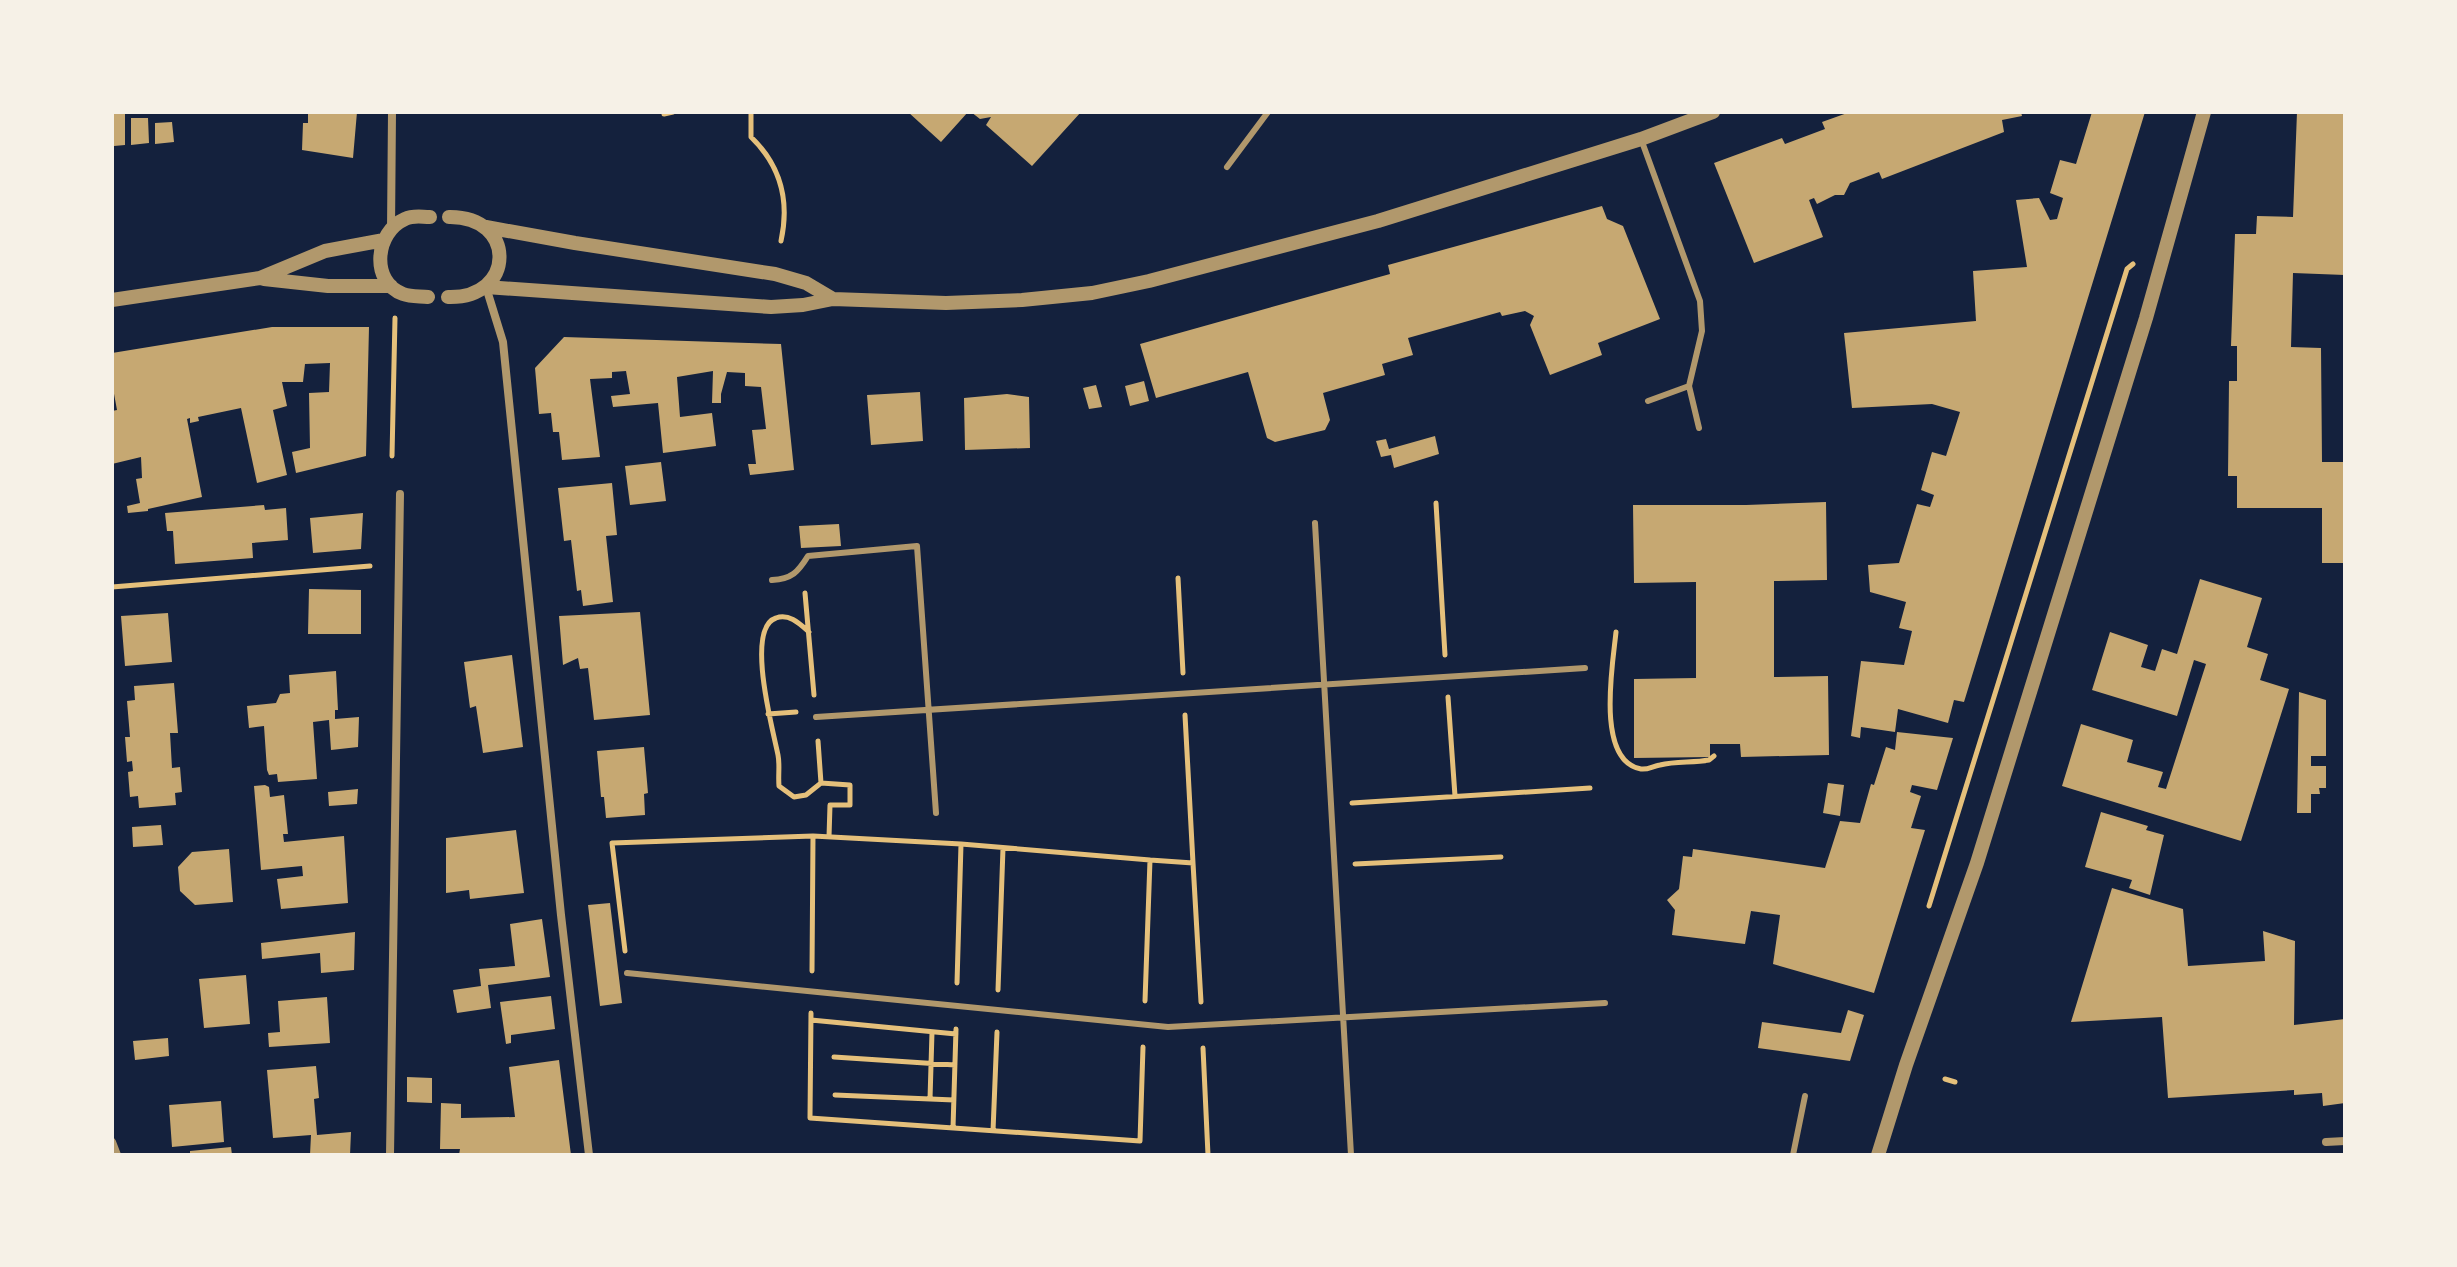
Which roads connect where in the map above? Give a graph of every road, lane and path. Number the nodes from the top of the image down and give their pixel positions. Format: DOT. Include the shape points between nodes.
graph roads {
  1 [pos="392,112"];
  2 [pos="664,112"];
  3 [pos="673,112"];
  4 [pos="751,112"];
  5 [pos="1268,112"];
  6 [pos="1713,112"];
  7 [pos="2204,112"];
  8 [pos="1641,139"];
  9 [pos="1227,167"];
  10 [pos="430,217"];
  11 [pos="449,217"];
  12 [pos="486,227"];
  13 [pos="387,235"];
  14 [pos="781,241"];
  15 [pos="260,278"];
  16 [pos="391,286"];
  17 [pos="486,287"];
  18 [pos="428,297"];
  19 [pos="448,297"];
  20 [pos="833,299"];
  21 [pos="112,300"];
  22 [pos="395,316"];
  23 [pos="1689,386"];
  24 [pos="1648,401"];
  25 [pos="1699,428"];
  26 [pos="392,456"];
  27 [pos="400,494"];
  28 [pos="1436,503"];
  29 [pos="1315,523"];
  30 [pos="803,564"];
  31 [pos="370,566"];
  32 [pos="1178,578"];
  33 [pos="772,580"];
  34 [pos="112,587"];
  35 [pos="809,632"];
  36 [pos="1616,632"];
  37 [pos="1585,668"];
  38 [pos="1447,676"];
  39 [pos="1324,684"];
  40 [pos="1184,694"];
  41 [pos="929,710"];
  42 [pos="816,717"];
  43 [pos="1714,756"];
  44 [pos="821,783"];
  45 [pos="1590,788"];
  46 [pos="1455,796"];
  47 [pos="1331,804"];
  48 [pos="936,813"];
  49 [pos="813,836"];
  50 [pos="829,837"];
  51 [pos="1501,857"];
  52 [pos="1150,860"];
  53 [pos="1193,863"];
  54 [pos="1334,866"];
  55 [pos="627,973"];
  56 [pos="811,991"];
  57 [pos="1605,1003"];
  58 [pos="1343,1018"];
  59 [pos="811,1020"];
  60 [pos="1144,1025"];
  61 [pos="1202,1026"];
  62 [pos="932,1032"];
  63 [pos="956,1034"];
  64 [pos="834,1057"];
  65 [pos="931,1063"];
  66 [pos="955,1065"];
  67 [pos="1945,1079"];
  68 [pos="1955,1082"];
  69 [pos="835,1095"];
  70 [pos="1805,1096"];
  71 [pos="930,1099"];
  72 [pos="954,1100"];
  73 [pos="2345,1141"];
  74 [pos="112,1142"];
  75 [pos="2326,1142"];
  76 [pos="117,1155"];
  77 [pos="390,1155"];
  78 [pos="589,1155"];
  79 [pos="1208,1155"];
  80 [pos="1351,1155"];
  81 [pos="1793,1155"];
  82 [pos="1878,1155"];
  1 -- 13 [label="street"];
  2 -- 3 [label="path"];
  4 -- 14 [label="path" via="751,137 769,156 782,188"];
  5 -- 9 [label="lane"];
  6 -- 8 [label="street"];
  7 -- 82 [label="street" via="1991,819"];
  8 -- 20 [label="street" via="1378,221 1092,293 946,303"];
  8 -- 23 [label="lane" via="1700,301 1702,331"];
  10 -- 13 [label="street" via="406,218"];
  11 -- 12 [label="street" via="472,218"];
  12 -- 17 [label="street" via="499,255"];
  12 -- 20 [label="street" via="775,274 806,283"];
  13 -- 15 [label="street" via="325,251"];
  13 -- 16 [label="street" via="381,266"];
  15 -- 16 [label="street"];
  15 -- 21 [label="street"];
  16 -- 18 [label="street" via="401,294"];
  17 -- 19 [label="street" via="470,296"];
  17 -- 20 [label="street" via="771,307"];
  17 -- 78 [label="street" via="503,342"];
  22 -- 26 [label="path"];
  23 -- 24 [label="lane"];
  23 -- 25 [label="lane"];
  27 -- 77 [label="street"];
  28 -- 38 [label="path"];
  29 -- 39 [label="lane"];
  30 -- 33 [label="lane" via="791,577"];
  30 -- 35 [label="path"];
  30 -- 41 [label="lane" via="808,556 917,546"];
  31 -- 34 [label="path"];
  32 -- 40 [label="path"];
  35 -- 42 [label="path"];
  35 -- 44 [label="path" via="781,616 770,621 761,642 779,786 798,797"];
  36 -- 43 [label="path" via="1608,710 1622,754 1630,764 1648,769"];
  37 -- 38 [label="lane"];
  38 -- 39 [label="lane"];
  38 -- 46 [label="path"];
  39 -- 40 [label="lane"];
  39 -- 47 [label="lane"];
  40 -- 41 [label="lane"];
  40 -- 53 [label="path"];
  41 -- 42 [label="lane"];
  41 -- 48 [label="lane"];
  42 -- 44 [label="path"];
  44 -- 50 [label="path" via="850,785 850,805 830,805"];
  45 -- 46 [label="path"];
  46 -- 47 [label="path"];
  47 -- 54 [label="lane"];
  49 -- 50 [label="path"];
  49 -- 55 [label="path" via="612,843"];
  49 -- 56 [label="path"];
  50 -- 52 [label="path"];
  51 -- 54 [label="path"];
  52 -- 53 [label="path"];
  52 -- 60 [label="path"];
  53 -- 61 [label="path"];
  54 -- 58 [label="lane"];
  55 -- 56 [label="lane"];
  56 -- 59 [label="path"];
  56 -- 60 [label="lane"];
  57 -- 58 [label="lane"];
  58 -- 61 [label="lane"];
  58 -- 80 [label="lane"];
  59 -- 60 [label="path" via="810,1118 1140,1141"];
  59 -- 62 [label="path"];
  60 -- 61 [label="lane"];
  61 -- 79 [label="path"];
  62 -- 63 [label="path"];
  62 -- 65 [label="path"];
  64 -- 65 [label="path"];
  65 -- 66 [label="path"];
  65 -- 71 [label="path"];
  67 -- 68 [label="path"];
  69 -- 71 [label="path"];
  70 -- 81 [label="lane"];
  71 -- 72 [label="path"];
  73 -- 75 [label="street"];
  74 -- 76 [label="street"];
}
